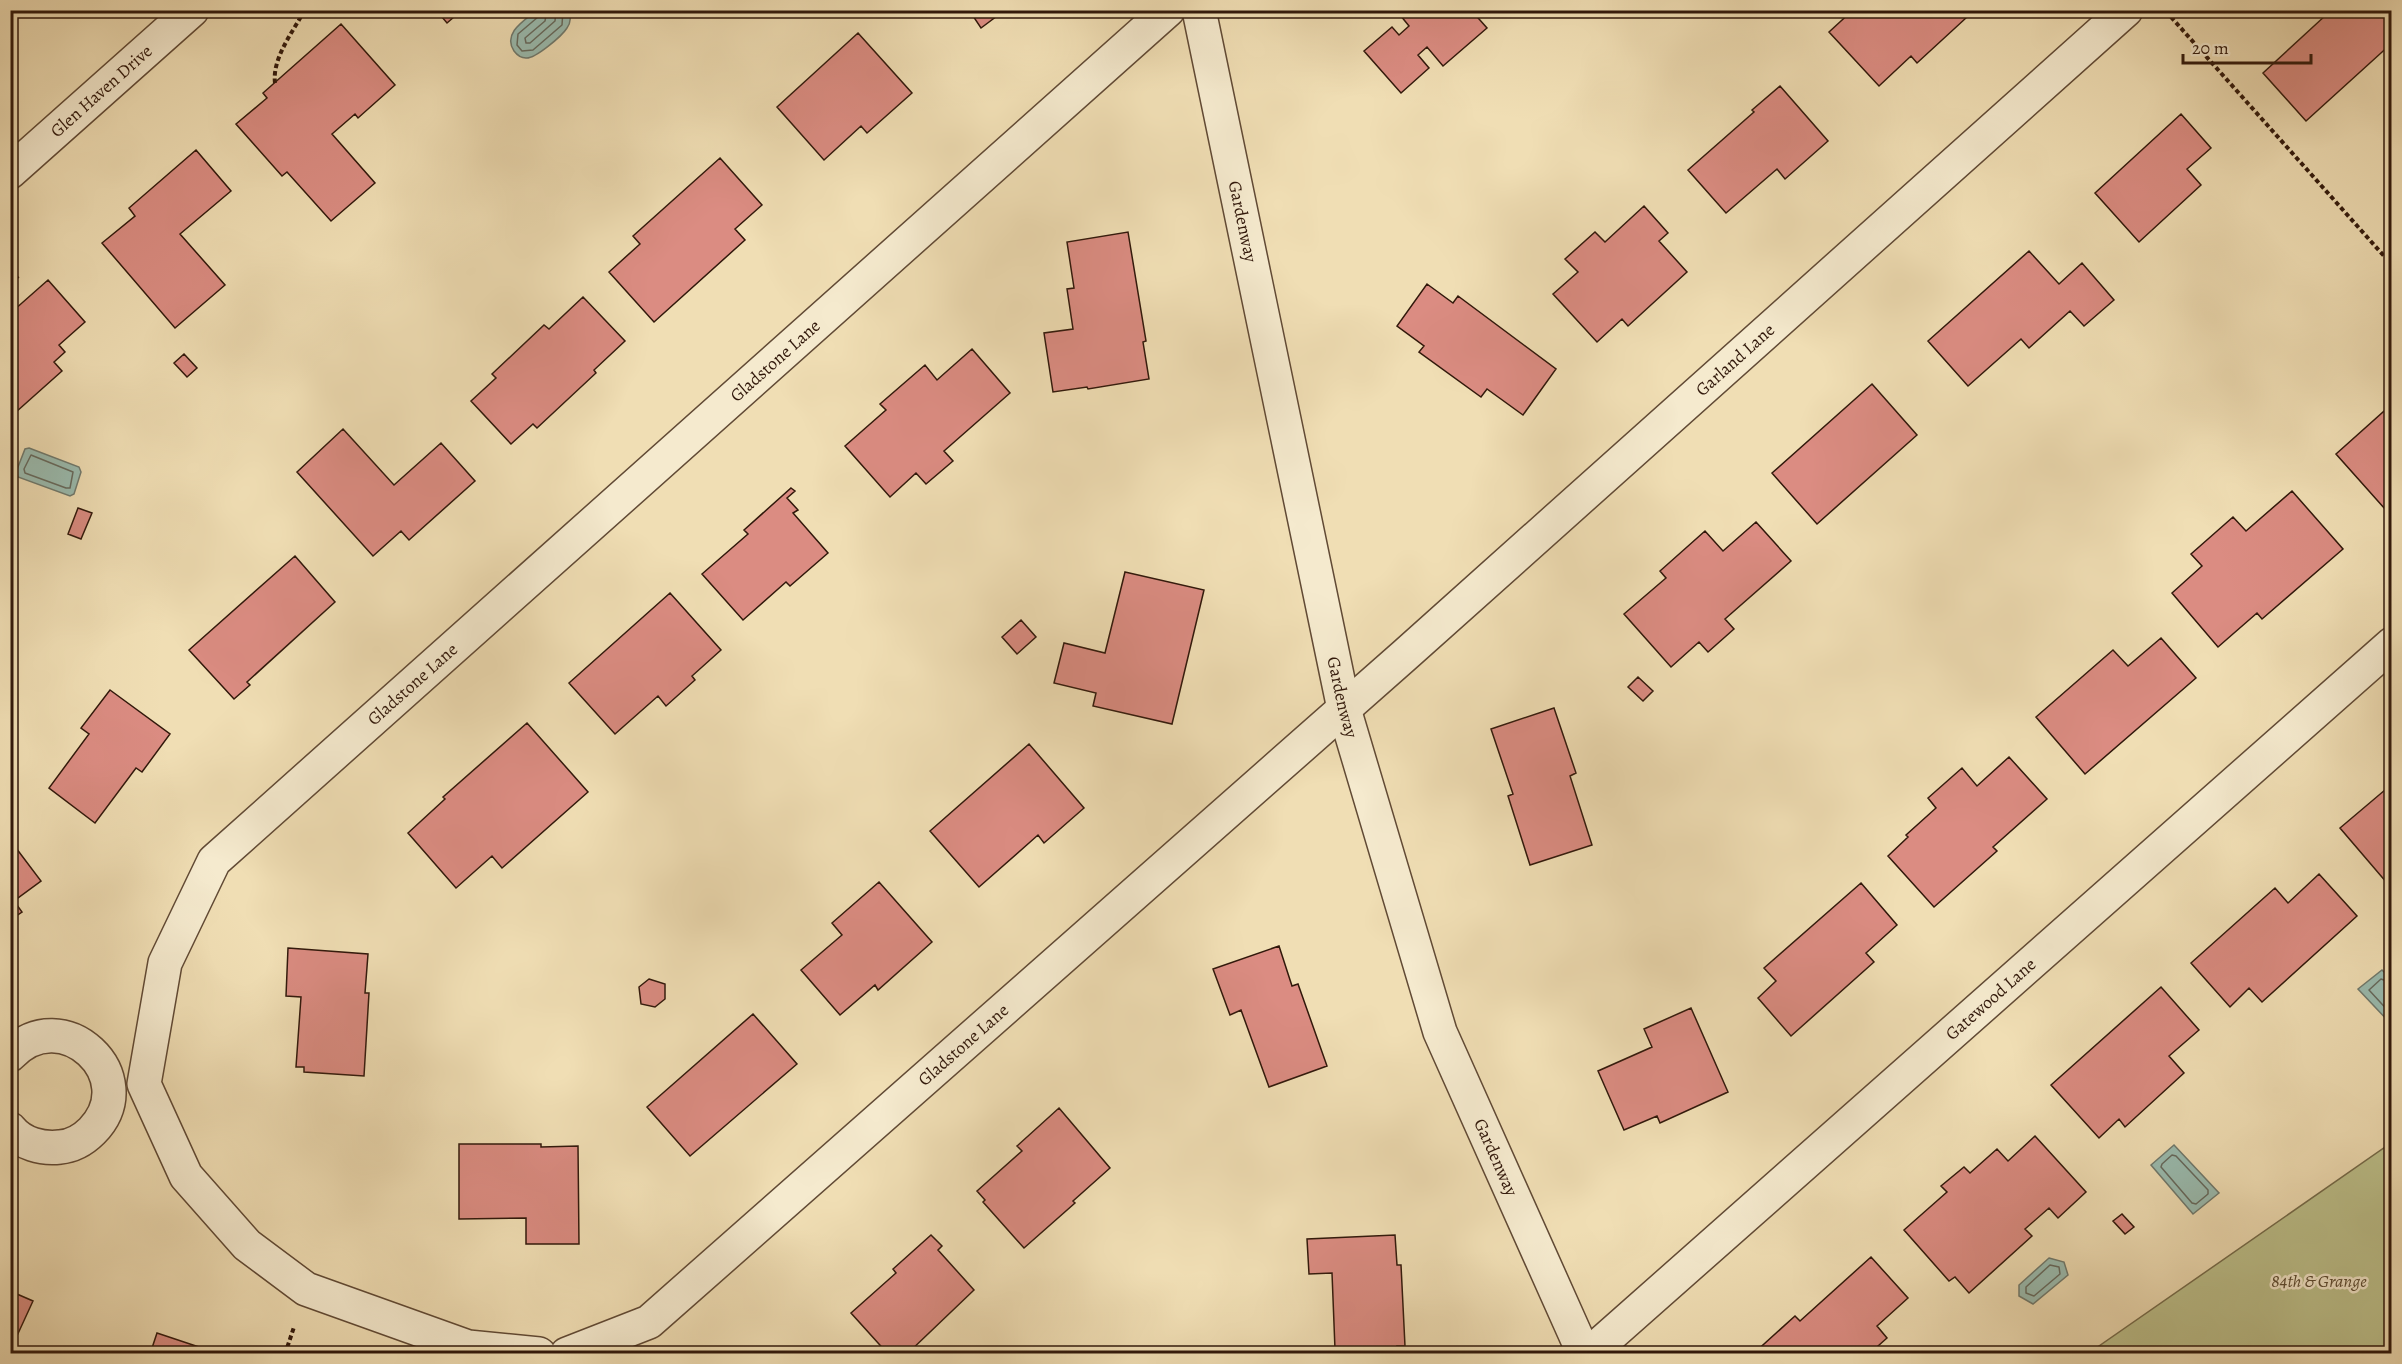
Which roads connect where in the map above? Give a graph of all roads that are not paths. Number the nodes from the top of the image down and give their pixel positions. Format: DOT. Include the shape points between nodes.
graph roads {
  1 [pos="192,10"];
  2 [pos="1168,10"];
  3 [pos="1199,10"];
  4 [pos="2126,10"];
  5 [pos="10,172"];
  6 [pos="2391,644"];
  7 [pos="1344,709"];
  8 [pos="10,1055"];
  9 [pos="144,1084"];
  10 [pos="109,1087"];
  11 [pos="10,1129"];
  12 [pos="539,1353"];
  13 [pos="567,1353"];
  14 [pos="1584,1353"];
  15 [pos="1589,1353"];
  1 -- 5 [label="street, Glen Haven Drive"];
  2 -- 9 [label="street, Gladstone Lane" via="214,861 165,963"];
  3 -- 7 [label="street, Gardenway"];
  4 -- 7 [label="street, Garland Lane"];
  6 -- 15 [label="street, Gatewood Lane"];
  7 -- 13 [label="street, Gladstone Lane" via="649,1322"];
  7 -- 14 [label="street, Gardenway" via="1440,1032"];
  8 -- 10 [label="street" via="32,1039 49,1035 67,1037 95,1055"];
  9 -- 10 [label="street"];
  9 -- 12 [label="street" via="186,1176 247,1245 306,1289 468,1347"];
  10 -- 11 [label="street" via="107,1106 99,1124 86,1138 68,1146 48,1148 29,1144"];
}
